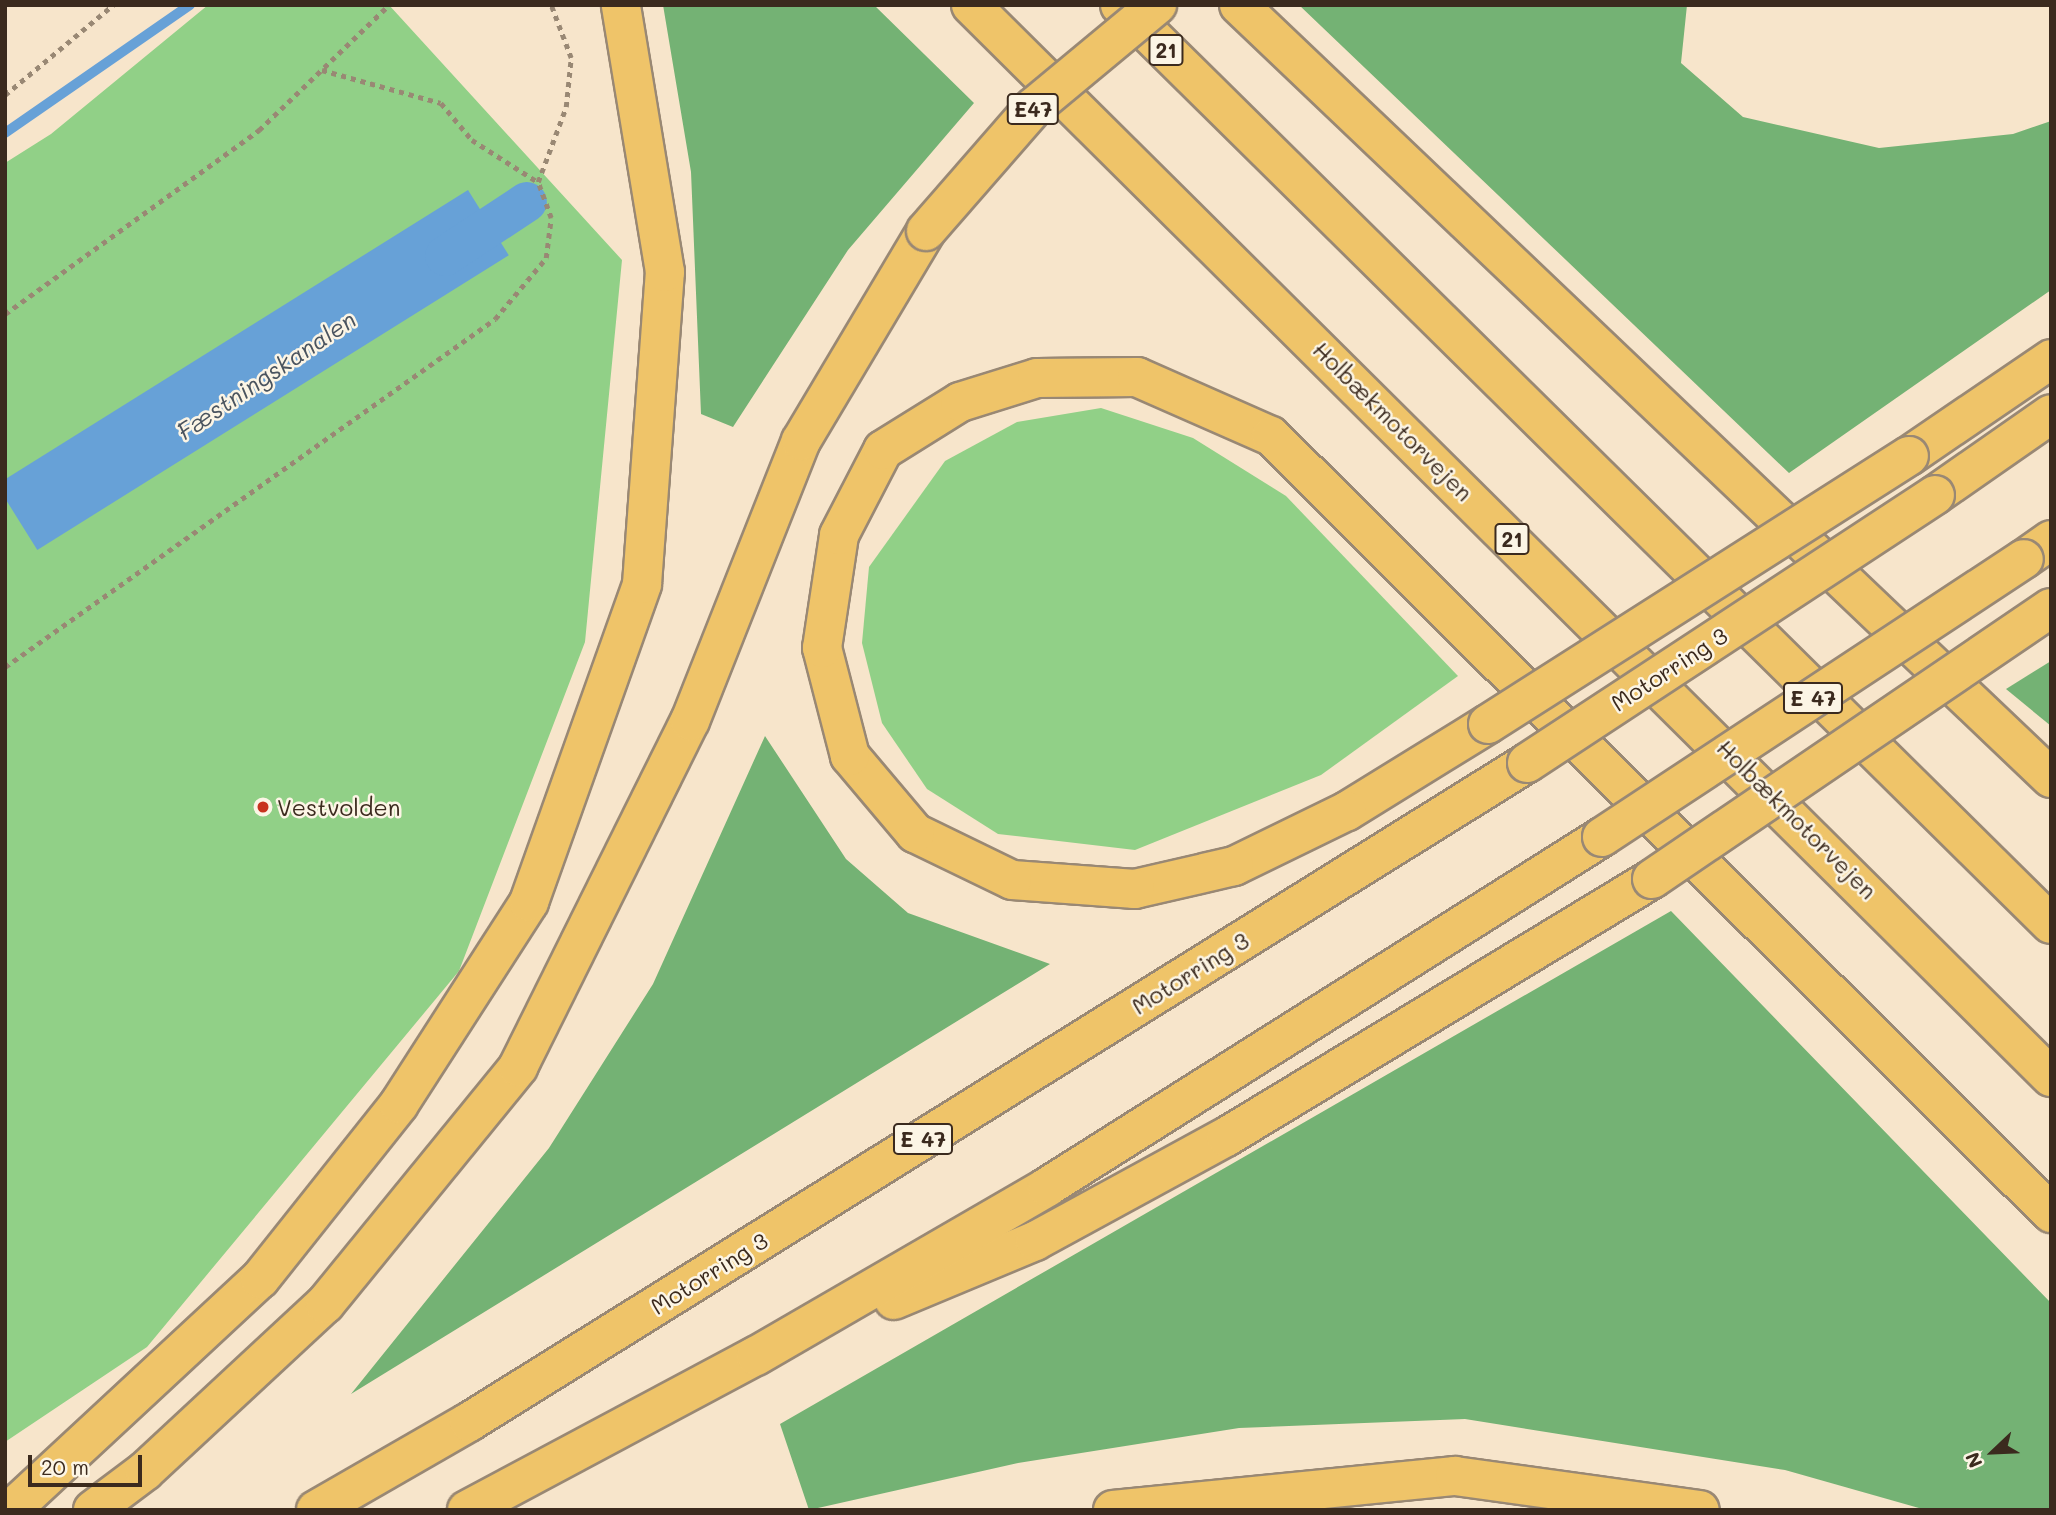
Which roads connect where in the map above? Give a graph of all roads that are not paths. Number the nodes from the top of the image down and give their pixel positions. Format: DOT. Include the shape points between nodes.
graph roads {
  1 [pos="621,5"];
  2 [pos="971,5"];
  3 [pos="1120,5"];
  4 [pos="1157,5"];
  5 [pos="1240,5"];
  6 [pos="2051,359"];
  7 [pos="2051,414"];
  8 [pos="2038,549"];
  9 [pos="2051,608"];
  10 [pos="2051,778"];
  11 [pos="2051,924"];
  12 [pos="2051,1077"];
  13 [pos="2051,1213"];
  14 [pos="756,1356"];
  15 [pos="10,1510"];
  16 [pos="93,1510"];
  17 [pos="316,1510"];
  18 [pos="467,1510"];
  19 [pos="1113,1510"];
  20 [pos="1700,1510"];
  1 -- 15 [label="highway" via="665,272 642,584 529,902 398,1104 260,1279"];
  2 -- 12 [label="highway, Holbækmotorvejen / 21"];
  3 -- 11 [label="highway, 21"];
  4 -- 16 [label="highway, E47, bridge" via="1034,107 926,231 800,441 690,721 518,1067 325,1304 145,1471"];
  5 -- 10 [label="highway"];
  6 -- 13 [label="highway, bridge" via="1909,456 1488,724 1347,811 1234,866 1135,889 1012,880 915,833 850,756 822,648 839,535 883,450 960,402 1037,378 1137,377 1271,436"];
  7 -- 17 [label="highway, Motorring 3 / E 47, bridge" via="1527,763 470,1422"];
  8 -- 14 [label="highway, E 47, bridge" via="1602,837 1047,1187"];
  9 -- 14 [label="highway, bridge" via="1652,879 1226,1137 1035,1241"];
  14 -- 18 [label="highway, E 47"];
  19 -- 20 [label="highway" via="1455,1476"];
}
